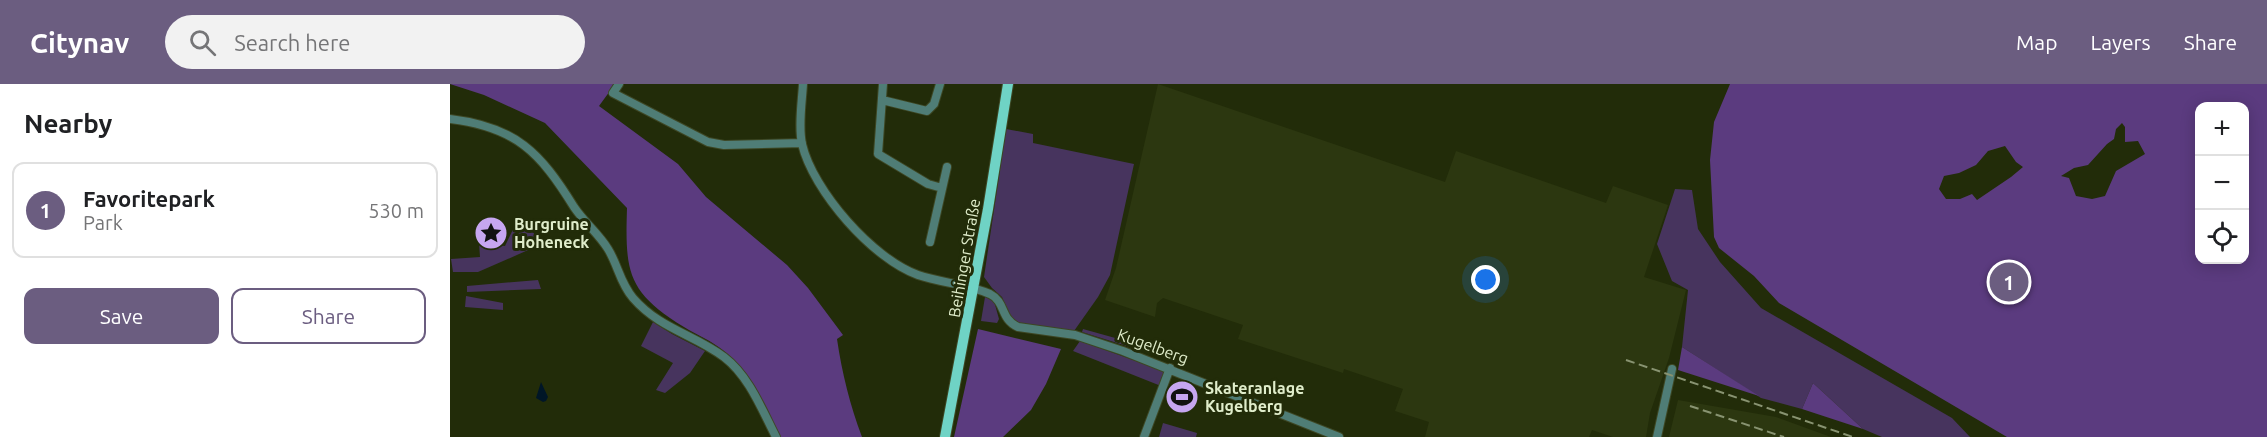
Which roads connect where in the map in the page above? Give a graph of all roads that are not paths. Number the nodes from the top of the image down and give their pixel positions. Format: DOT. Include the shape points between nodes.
graph roads {
  1 [pos="619,84"];
  2 [pos="803,84"];
  3 [pos="883,84"];
  4 [pos="940,84"];
  5 [pos="1008,84"];
  6 [pos="882,100"];
  7 [pos="450,119"];
  8 [pos="802,143"];
  9 [pos="947,167"];
  10 [pos="942,188"];
  11 [pos="930,242"];
  12 [pos="974,289"];
  13 [pos="1170,368"];
  14 [pos="1672,369"];
  15 [pos="776,437"];
  16 [pos="945,437"];
  17 [pos="1144,437"];
  18 [pos="1339,437"];
  19 [pos="1657,437"];
  1 -- 8 [label="street" via="613,93 708,142"];
  2 -- 8 [label="street"];
  3 -- 6 [label="street"];
  4 -- 6 [label="street" via="934,104 927,111"];
  5 -- 12 [label="main road, Beihinger Straße"];
  6 -- 10 [label="street" via="878,154"];
  7 -- 15 [label="street" via="483,125 521,141 604,242 631,296 658,320 709,347 733,365"];
  8 -- 12 [label="street" via="825,190 862,237 917,275"];
  9 -- 10 [label="street"];
  10 -- 11 [label="street"];
  12 -- 13 [label="street, Kugelberg" via="994,296 1005,318 1018,327 1075,336"];
  12 -- 16 [label="main road, Beihinger Straße"];
  13 -- 17 [label="street"];
  13 -- 18 [label="street, Kugelberg"];
  14 -- 19 [label="street"];
}
